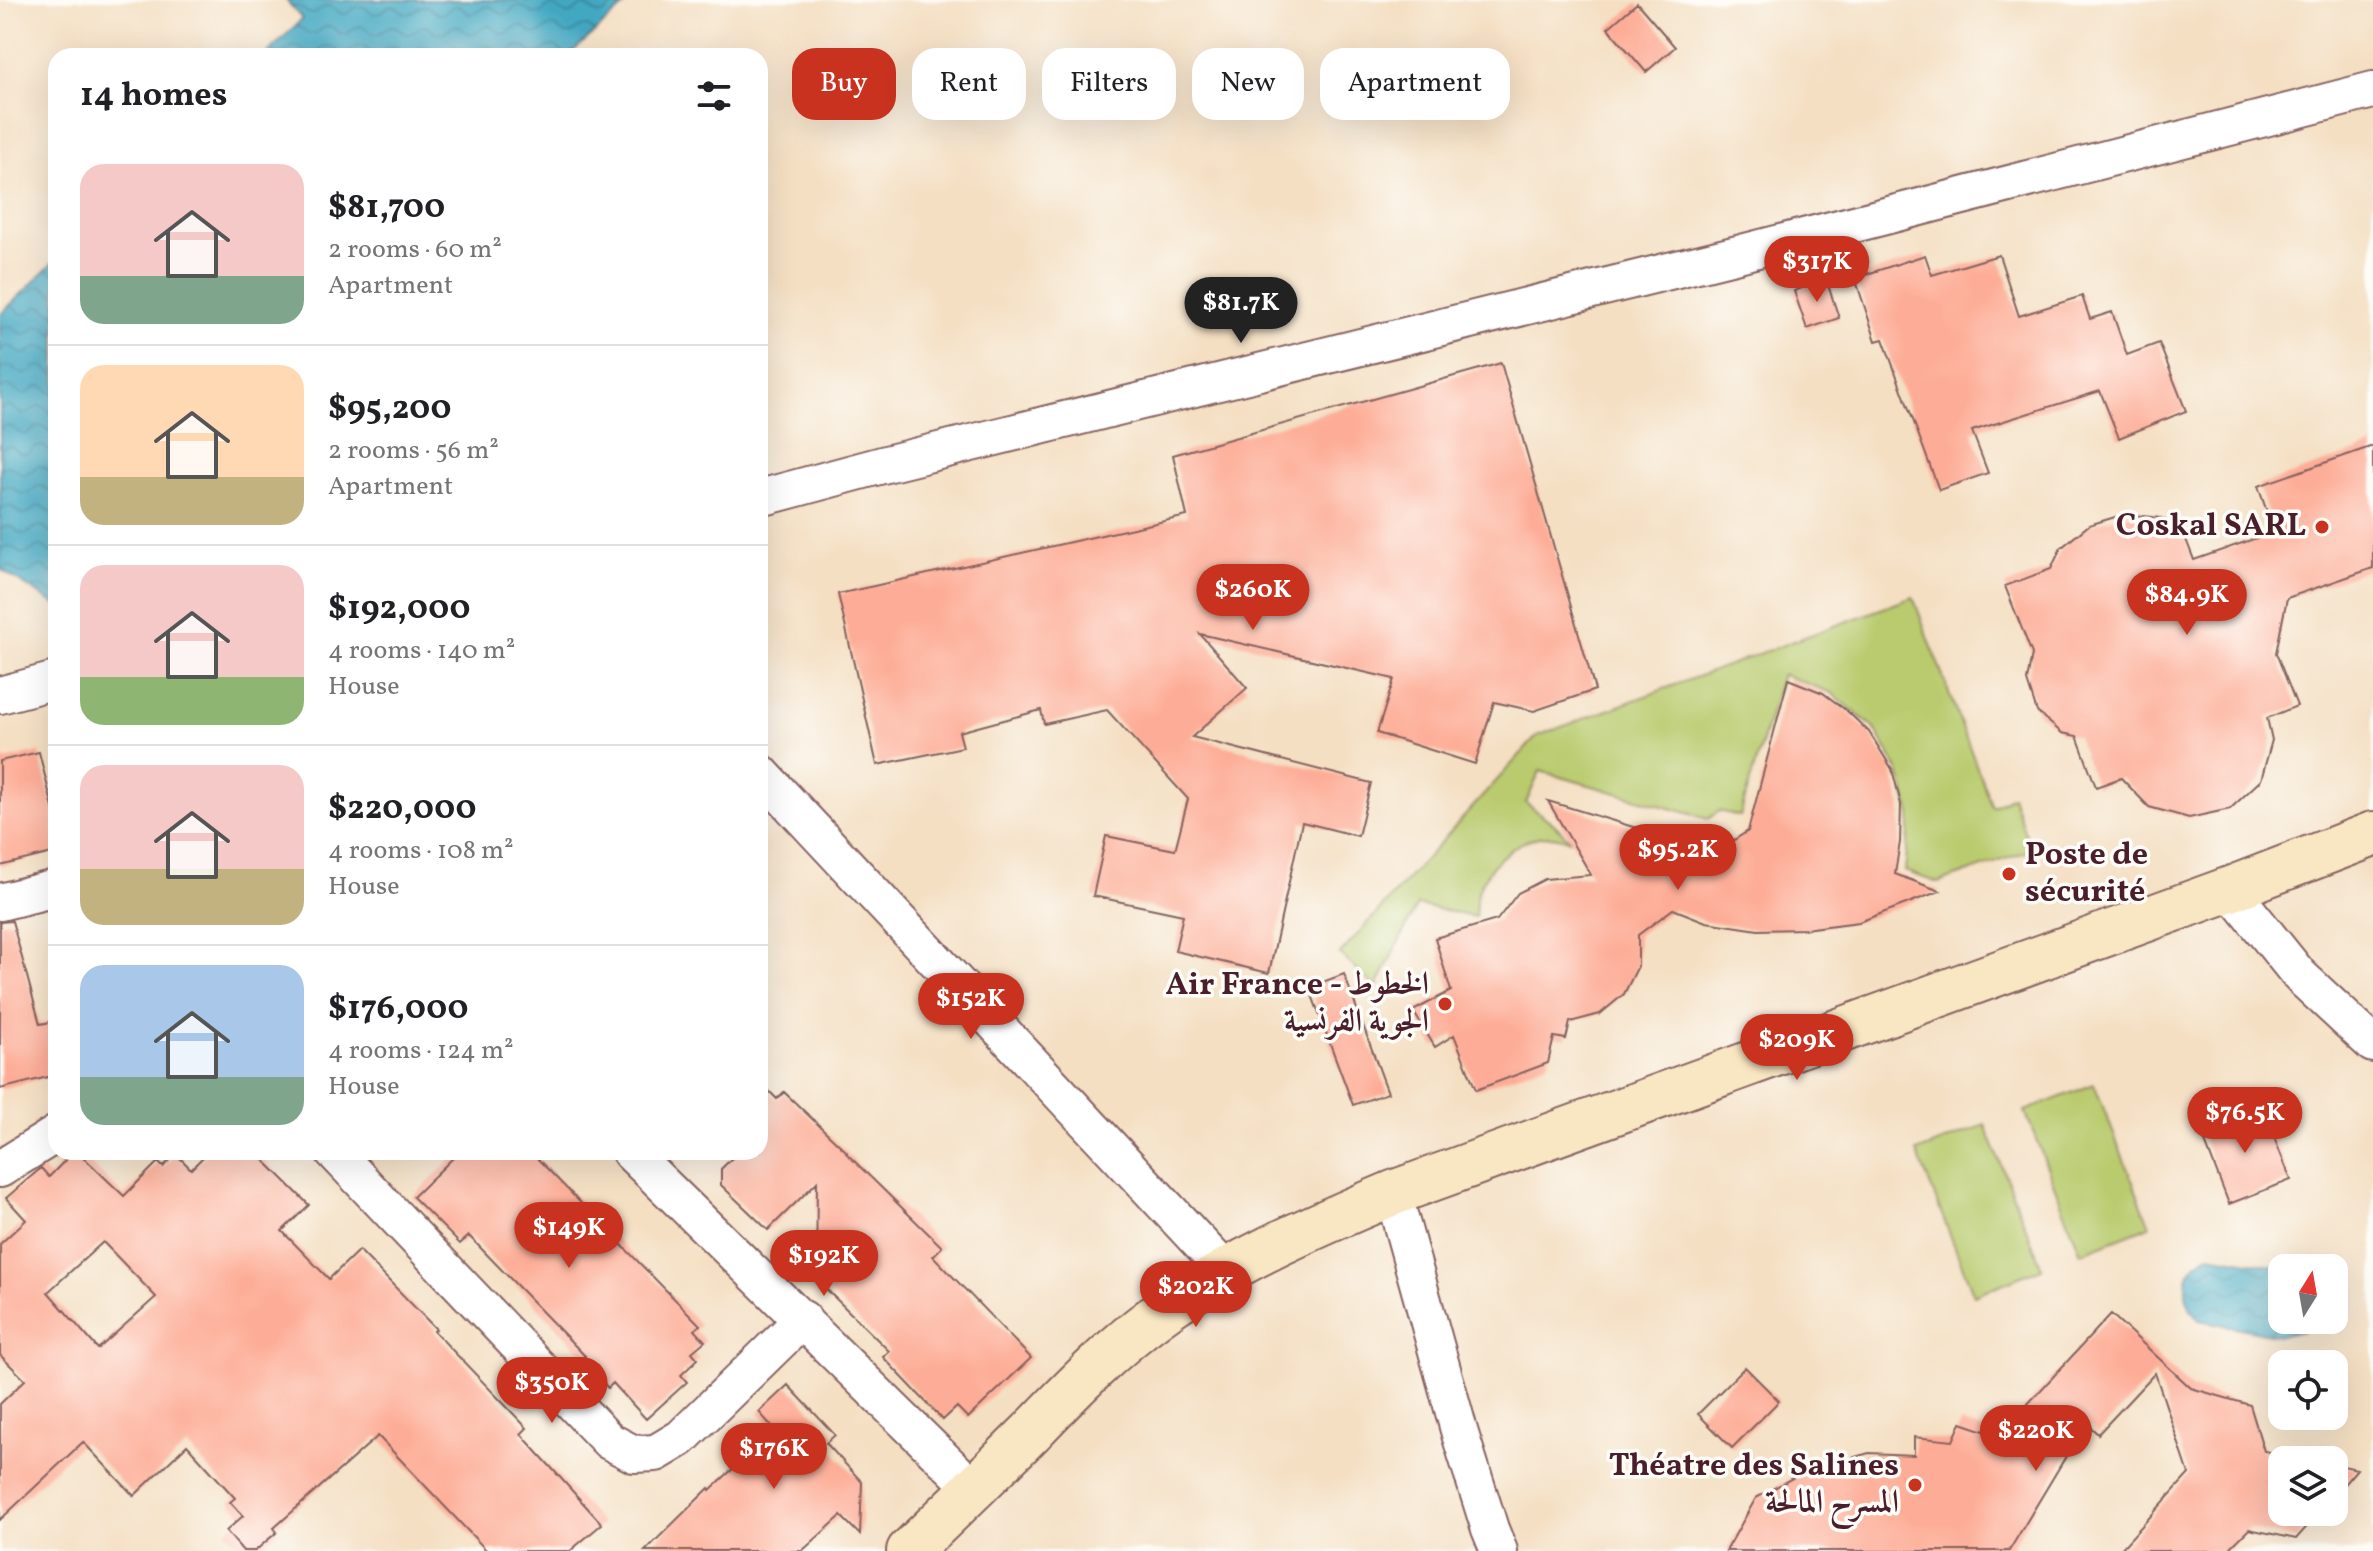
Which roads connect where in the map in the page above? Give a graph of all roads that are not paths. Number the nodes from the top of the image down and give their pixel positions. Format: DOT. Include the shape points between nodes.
graph roads {
  1 [pos="2373,90"];
  2 [pos="768,496"];
  3 [pos="48,682"];
  4 [pos="0,695"];
  5 [pos="768,781"];
  6 [pos="2373,834"];
  7 [pos="2230,889"];
  8 [pos="48,890"];
  9 [pos="0,902"];
  10 [pos="2373,1044"];
  11 [pos="48,1139"];
  12 [pos="342,1160"];
  13 [pos="638,1160"];
  14 [pos="0,1169"];
  15 [pos="1393,1193"];
  16 [pos="1212,1278"];
  17 [pos="803,1319"];
  18 [pos="974,1489"];
  19 [pos="909,1551"];
  20 [pos="1499,1551"];
  1 -- 2 [label="street"];
  3 -- 4 [label="street"];
  5 -- 16 [label="street"];
  6 -- 7 [label="street"];
  7 -- 10 [label="street" via="2300,976"];
  7 -- 15 [label="street"];
  8 -- 9 [label="street"];
  11 -- 14 [label="street"];
  12 -- 17 [label="street" via="609,1441 634,1454 656,1453 681,1438"];
  13 -- 17 [label="street"];
  15 -- 16 [label="street"];
  15 -- 20 [label="street" via="1460,1434"];
  16 -- 18 [label="street" via="1125,1340"];
  17 -- 18 [label="street"];
  18 -- 19 [label="street"];
}
